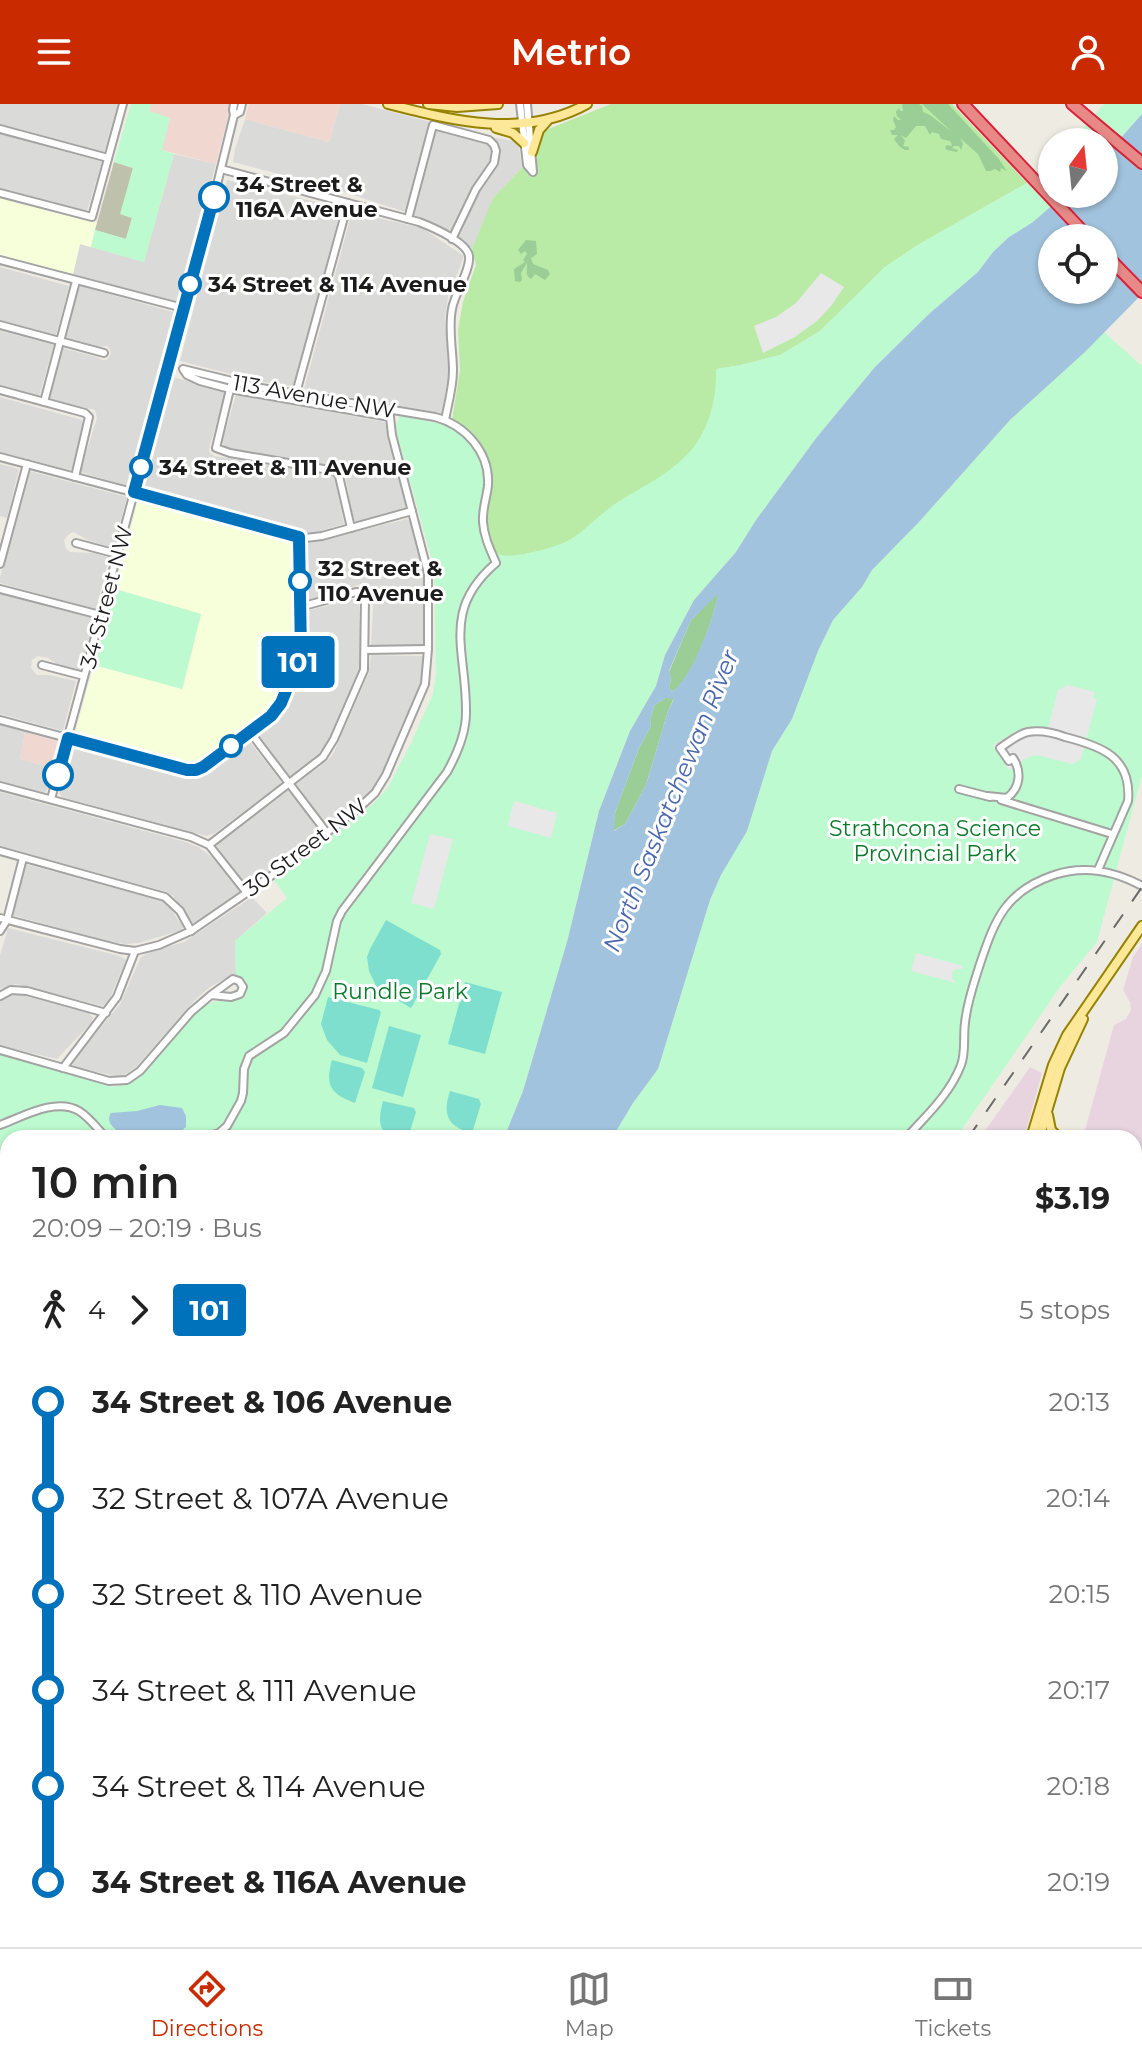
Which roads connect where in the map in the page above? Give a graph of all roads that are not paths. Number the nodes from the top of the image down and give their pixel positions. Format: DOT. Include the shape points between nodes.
graph roads {
  1 [pos="123,104"];
  2 [pos="234,104"];
  3 [pos="242,104"];
  4 [pos="388,104"];
  5 [pos="428,104"];
  6 [pos="494,104"];
  7 [pos="520,104"];
  8 [pos="527,104"];
  9 [pos="587,104"];
  10 [pos="963,104"];
  11 [pos="1072,104"];
  12 [pos="234,115"];
  13 [pos="548,120"];
  14 [pos="489,124"];
  15 [pos="526,124"];
  16 [pos="0,129"];
  17 [pos="524,143"];
  18 [pos="532,152"];
  19 [pos="108,158"];
  20 [pos="1142,163"];
  21 [pos="221,169"];
  22 [pos="0,193"];
  23 [pos="348,203"];
  24 [pos="408,219"];
  25 [pos="1075,224"];
  26 [pos="452,239"];
  27 [pos="0,260"];
  28 [pos="1118,267"];
  29 [pos="76,281"];
  30 [pos="1142,292"];
  31 [pos="183,308"];
  32 [pos="0,325"];
  33 [pos="60,341"];
  34 [pos="104,353"];
  35 [pos="168,365"];
  36 [pos="231,385"];
  37 [pos="0,390"];
  38 [pos="296,393"];
  39 [pos="44,402"];
  40 [pos="391,413"];
  41 [pos="445,420"];
  42 [pos="0,457"];
  43 [pos="27,464"];
  44 [pos="75,477"];
  45 [pos="134,492"];
  46 [pos="412,511"];
  47 [pos="0,522"];
  48 [pos="10,525"];
  49 [pos="351,528"];
  50 [pos="299,537"];
  51 [pos="76,543"];
  52 [pos="117,554"];
  53 [pos="0,564"];
  54 [pos="0,589"];
  55 [pos="300,607"];
  56 [pos="100,615"];
  57 [pos="428,649"];
  58 [pos="365,650"];
  59 [pos="42,665"];
  60 [pos="84,676"];
  61 [pos="0,720"];
  62 [pos="250,732"];
  63 [pos="68,738"];
  64 [pos="288,783"];
  65 [pos="0,786"];
  66 [pos="959,789"];
  67 [pos="987,796"];
  68 [pos="51,799"];
  69 [pos="327,833"];
  70 [pos="1112,834"];
  71 [pos="209,845"];
  72 [pos="0,851"];
  73 [pos="23,858"];
  74 [pos="1098,870"];
  75 [pos="1142,886"];
  76 [pos="247,893"];
  77 [pos="3,919"];
  78 [pos="1142,926"];
  79 [pos="0,931"];
  80 [pos="191,931"];
  81 [pos="135,951"];
  82 [pos="1101,987"];
  83 [pos="211,995"];
  84 [pos="0,996"];
  85 [pos="106,1013"];
  86 [pos="0,1050"];
  87 [pos="63,1068"];
  88 [pos="1047,1107"];
  89 [pos="0,1125"];
  90 [pos="98,1130"];
  91 [pos="222,1130"];
  92 [pos="913,1130"];
  93 [pos="1039,1130"];
  94 [pos="1039,1130"];
  95 [pos="1051,1130"];
  1 -- 19 [label="street"];
  2 -- 12 [label="street, 34 Street NW"];
  3 -- 12 [label="street, 34 Street NW"];
  4 -- 14 [label="main road"];
  5 -- 6 [label="main road"];
  7 -- 15 [label="street"];
  8 -- 15 [label="street"];
  9 -- 13 [label="main road"];
  10 -- 25 [label="highway"];
  11 -- 20 [label="highway"];
  12 -- 21 [label="street, 34 Street NW"];
  13 -- 15 [label="main road"];
  13 -- 18 [label="main road"];
  14 -- 15 [label="main road"];
  14 -- 17 [label="main road"];
  15 -- 17 [label="street"];
  15 -- 18 [label="street"];
  16 -- 19 [label="street"];
  17 -- 18 [label="street" via="533,172"];
  19 -- 22 [label="street" via="92,217"];
  21 -- 23 [label="street"];
  21 -- 31 [label="street, 34 Street NW"];
  23 -- 24 [label="street"];
  23 -- 38 [label="street"];
  24 -- 26 [label="street"];
  24 -- 26 [label="street" via="433,125 489,140 496,151 494,163"];
  26 -- 41 [label="street" via="469,255 452,308 452,379"];
  27 -- 29 [label="street"];
  28 -- 30 [label="highway"];
  29 -- 31 [label="street"];
  29 -- 33 [label="street"];
  31 -- 35 [label="street, 34 Street NW"];
  32 -- 33 [label="street"];
  33 -- 34 [label="street"];
  33 -- 39 [label="street"];
  35 -- 36 [label="street, 113 Avenue NW"];
  35 -- 45 [label="street, 34 Street NW"];
  36 -- 38 [label="street, 113 Avenue NW"];
  36 -- 40 [label="street, 113 Avenue NW"];
  36 -- 49 [label="street" via="216,448 335,471"];
  37 -- 39 [label="street"];
  38 -- 40 [label="street, 113 Avenue NW"];
  39 -- 44 [label="street" via="89,417"];
  40 -- 41 [label="street, 113 Avenue NW"];
  40 -- 46 [label="street, 30 Street NW"];
  41 -- 91 [label="street" via="471,438 485,461 484,528 496,563 472,587 462,614 466,715 461,743 447,772 342,911 315,995 284,1033 249,1056 241,1101"];
  42 -- 43 [label="street"];
  43 -- 44 [label="street"];
  43 -- 48 [label="street"];
  44 -- 45 [label="street"];
  45 -- 50 [label="street"];
  45 -- 52 [label="street, 34 Street NW"];
  46 -- 49 [label="street"];
  46 -- 57 [label="street, 30 Street NW" via="428,573"];
  47 -- 48 [label="street"];
  48 -- 53 [label="street"];
  49 -- 50 [label="street"];
  50 -- 55 [label="street"];
  51 -- 52 [label="street"];
  52 -- 56 [label="street, 34 Street NW"];
  54 -- 56 [label="street"];
  55 -- 58 [label="street" via="357,592 366,603"];
  55 -- 62 [label="street" via="299,660 277,710"];
  56 -- 60 [label="street, 34 Street NW"];
  57 -- 58 [label="street"];
  57 -- 69 [label="street, 30 Street NW" via="425,684 383,782"];
  58 -- 64 [label="street" via="364,670 329,750"];
  59 -- 60 [label="street"];
  60 -- 63 [label="street, 34 Street NW"];
  61 -- 63 [label="street"];
  62 -- 63 [label="street" via="191,771"];
  62 -- 64 [label="street"];
  63 -- 68 [label="street, 34 Street NW"];
  64 -- 69 [label="street"];
  64 -- 71 [label="street"];
  65 -- 68 [label="street"];
  66 -- 67 [label="street"];
  67 -- 70 [label="street"];
  67 -- 70 [label="street" via="1007,798 1015,790 1019,768 1000,748 1020,735 1052,733 1081,741 1105,751 1125,773 1128,801"];
  68 -- 71 [label="street"];
  69 -- 76 [label="street, 30 Street NW"];
  70 -- 74 [label="street"];
  71 -- 76 [label="street"];
  72 -- 73 [label="street"];
  73 -- 77 [label="street"];
  73 -- 80 [label="street" via="165,897"];
  74 -- 75 [label="street"];
  74 -- 92 [label="street" via="1069,871 1035,881 1001,911 971,990 961,1064 950,1086"];
  76 -- 80 [label="street, 30 Street NW"];
  77 -- 79 [label="street"];
  77 -- 81 [label="street"];
  78 -- 82 [label="main road"];
  80 -- 81 [label="street, 30 Street NW"];
  81 -- 85 [label="street" via="122,989"];
  82 -- 88 [label="main road" via="1069,1047"];
  82 -- 93 [label="main road" via="1053,1065"];
  83 -- 83 [label="street" via="233,979 243,987 231,997"];
  83 -- 87 [label="street" via="127,1080 109,1081"];
  84 -- 85 [label="street" via="27,991"];
  85 -- 87 [label="street"];
  86 -- 87 [label="street"];
  88 -- 94 [label="main road"];
  88 -- 95 [label="main road"];
  89 -- 90 [label="street" via="62,1106 81,1112"];
}
